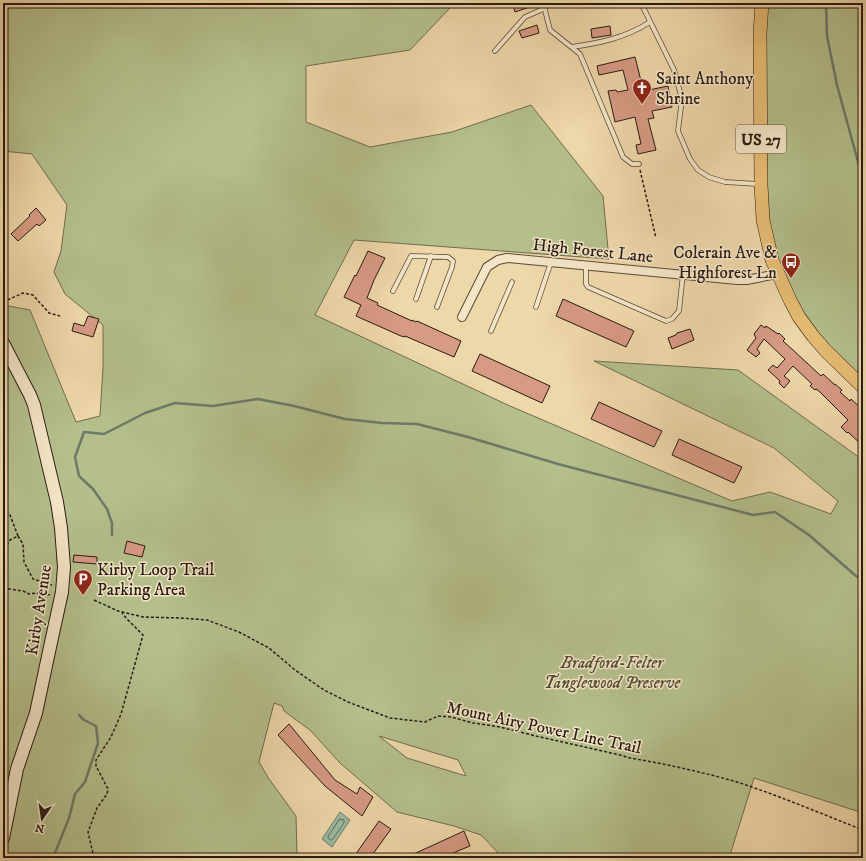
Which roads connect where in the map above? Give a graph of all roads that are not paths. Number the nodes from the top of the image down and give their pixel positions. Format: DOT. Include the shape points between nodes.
graph roads {
  1 [pos="641,3"];
  2 [pos="762,3"];
  3 [pos="545,4"];
  4 [pos="650,22"];
  5 [pos="572,47"];
  6 [pos="495,50"];
  7 [pos="639,164"];
  8 [pos="761,185"];
  9 [pos="431,256"];
  10 [pos="551,261"];
  11 [pos="586,265"];
  12 [pos="683,274"];
  13 [pos="777,274"];
  14 [pos="512,282"];
  15 [pos="393,291"];
  16 [pos="416,299"];
  17 [pos="437,307"];
  18 [pos="536,307"];
  19 [pos="462,317"];
  20 [pos="491,331"];
  21 [pos="3,343"];
  22 [pos="863,387"];
  23 [pos="3,838"];
  1 -- 4 [label="lane"];
  2 -- 8 [label="main road, US 27"];
  3 -- 5 [label="lane" via="550,30"];
  3 -- 6 [label="lane" via="541,10 525,17"];
  4 -- 5 [label="lane" via="606,42"];
  4 -- 8 [label="lane" via="674,70 682,99 678,131 690,159 698,170 709,177 725,182"];
  5 -- 7 [label="lane" via="580,54 623,157 632,164"];
  8 -- 13 [label="main road, US 27" via="763,220"];
  9 -- 15 [label="lane" via="411,256"];
  9 -- 16 [label="lane"];
  9 -- 17 [label="lane" via="448,257 453,261"];
  10 -- 11 [label="street, High Forest Lane"];
  10 -- 18 [label="lane"];
  10 -- 19 [label="street, High Forest Lane" via="507,258 492,263 487,267"];
  11 -- 12 [label="street, High Forest Lane"];
  11 -- 12 [label="lane" via="588,287 666,320 672,319 679,311"];
  12 -- 13 [label="street, High Forest Lane" via="747,280"];
  13 -- 22 [label="main road, US 27" via="799,317 813,336"];
  14 -- 20 [label="lane"];
  21 -- 23 [label="street, Kirby Avenue" via="30,395 57,502 64,559 60,599 36,713 18,769"];
}
